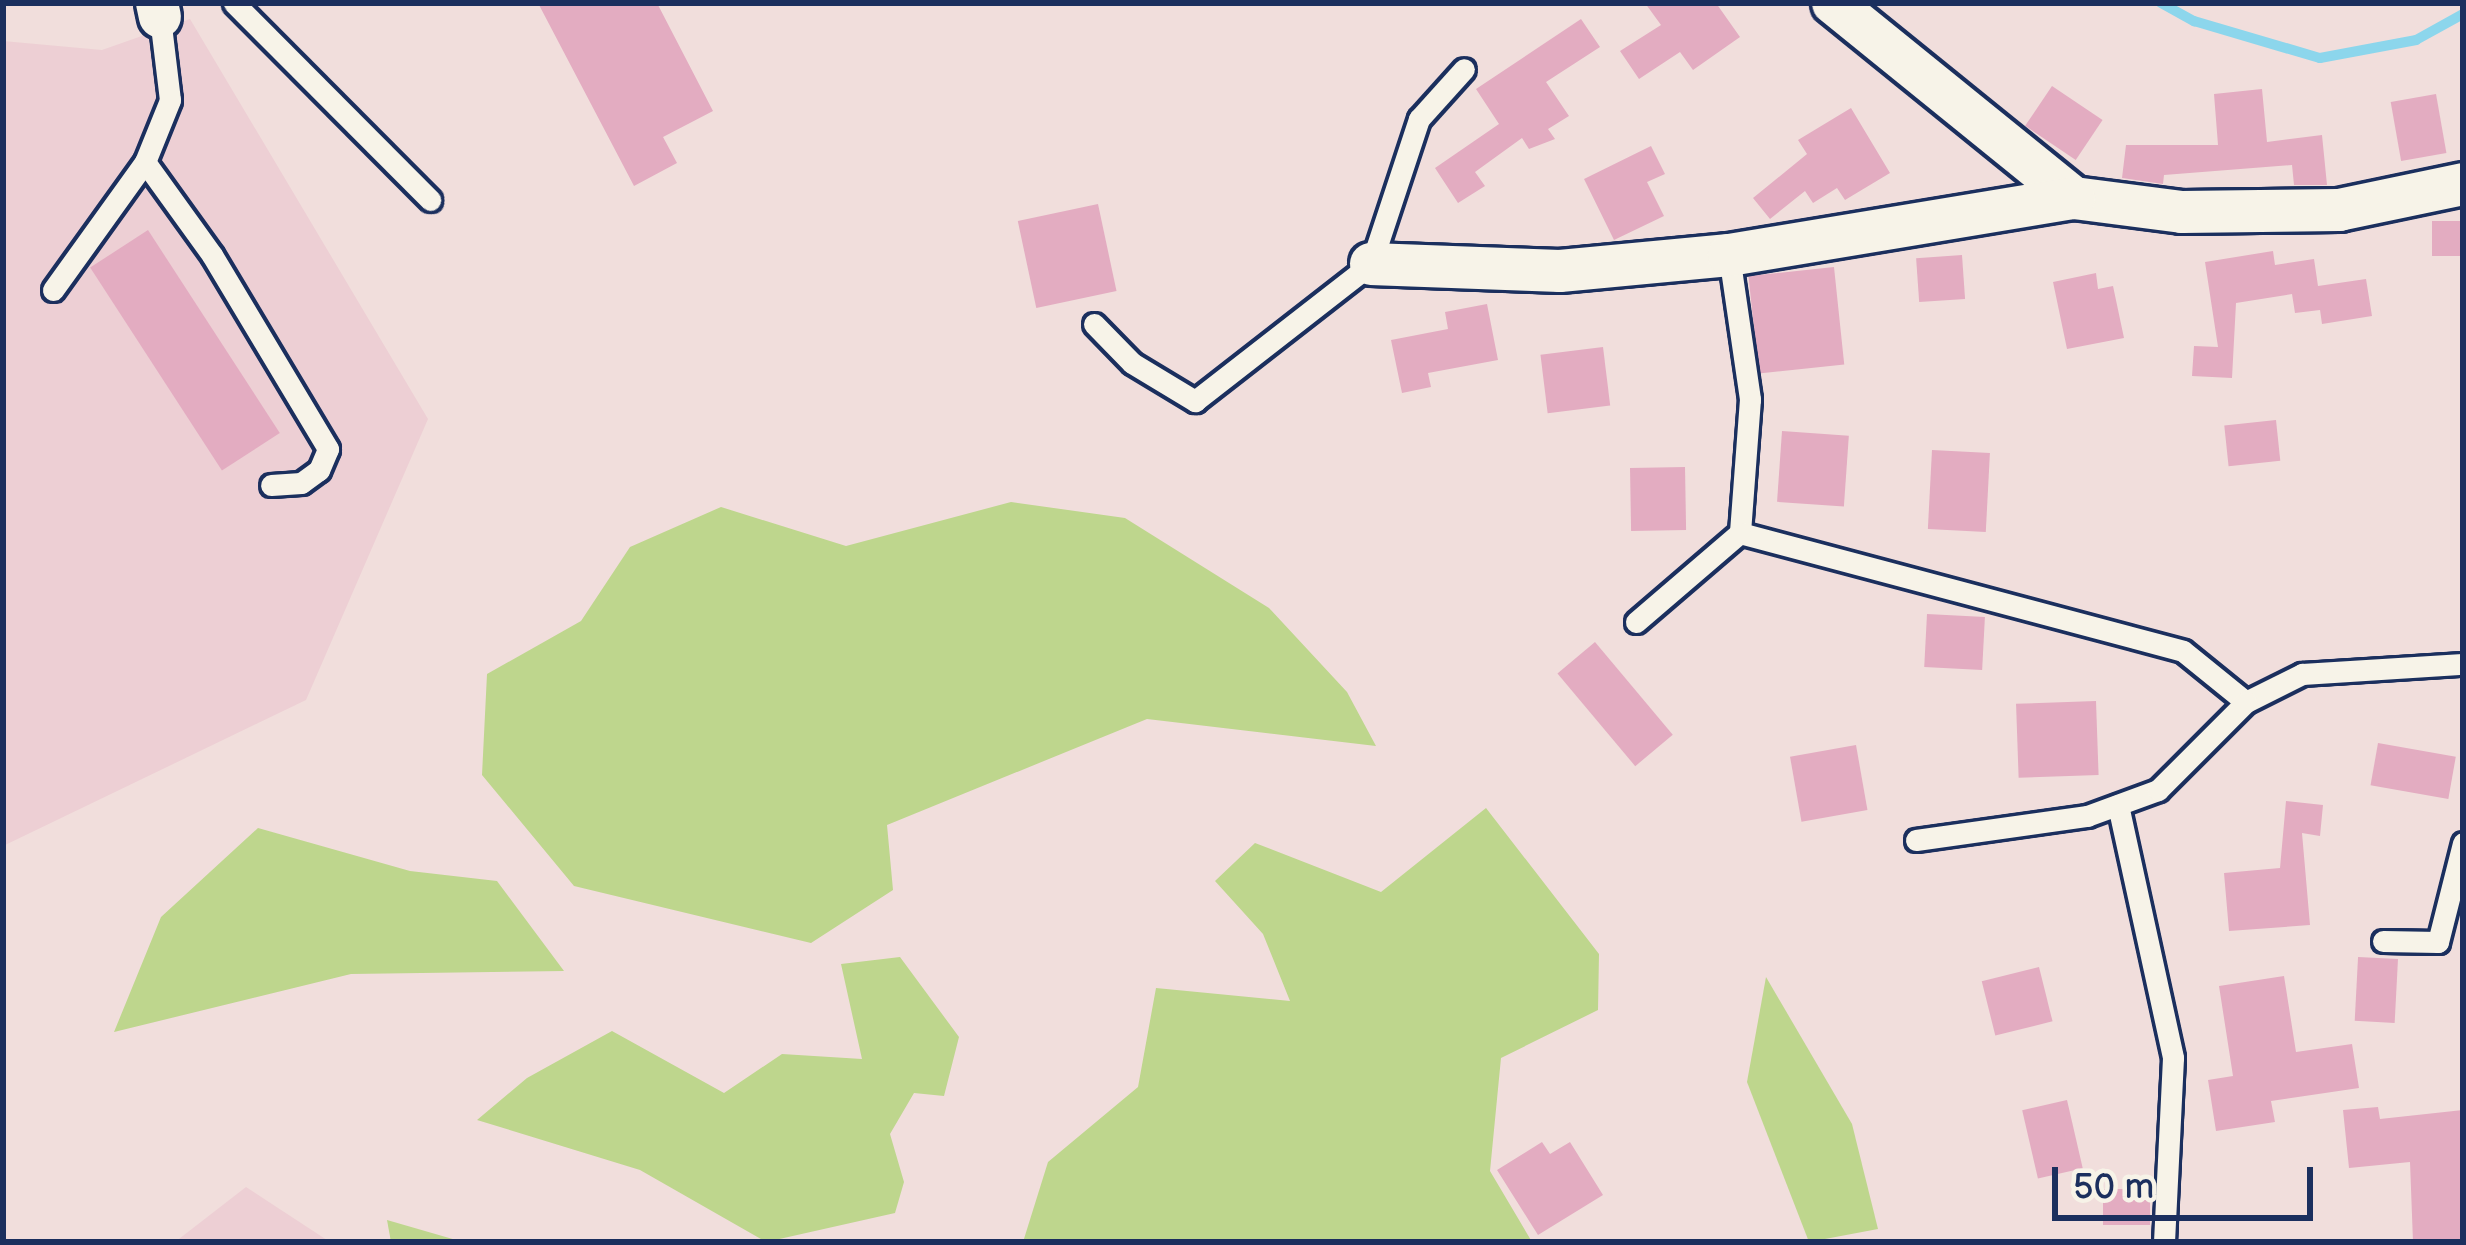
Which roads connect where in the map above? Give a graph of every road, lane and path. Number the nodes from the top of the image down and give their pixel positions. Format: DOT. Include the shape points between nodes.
graph roads {
  1 [pos="234,3"];
  2 [pos="1833,3"];
  3 [pos="158,10"];
  4 [pos="1464,69"];
  5 [pos="145,162"];
  6 [pos="2463,184"];
  7 [pos="2074,198"];
  8 [pos="430,200"];
  9 [pos="1729,255"];
  10 [pos="1371,264"];
  11 [pos="53,290"];
  12 [pos="1094,324"];
  13 [pos="271,485"];
  14 [pos="1740,533"];
  15 [pos="1636,622"];
  16 [pos="2463,664"];
  17 [pos="2246,702"];
  18 [pos="2118,805"];
  19 [pos="1916,840"];
  20 [pos="2463,843"];
  21 [pos="2383,941"];
  22 [pos="2164,1242"];
  1 -- 8 [label="lane"];
  2 -- 7 [label="street"];
  3 -- 5 [label="lane" via="170,100"];
  4 -- 10 [label="lane" via="1419,118"];
  5 -- 11 [label="lane"];
  5 -- 13 [label="lane" via="212,255 328,449 319,470 301,483"];
  6 -- 7 [label="street" via="2339,210 2182,212"];
  7 -- 9 [label="street"];
  9 -- 10 [label="street" via="1560,271"];
  9 -- 14 [label="lane" via="1750,399"];
  10 -- 12 [label="lane" via="1195,401 1132,363"];
  14 -- 15 [label="lane"];
  14 -- 17 [label="lane" via="2183,650"];
  16 -- 17 [label="lane" via="2302,674"];
  17 -- 18 [label="lane" via="2158,790"];
  18 -- 19 [label="lane"];
  18 -- 22 [label="lane" via="2173,1058"];
  20 -- 21 [label="lane" via="2438,943"];
}
